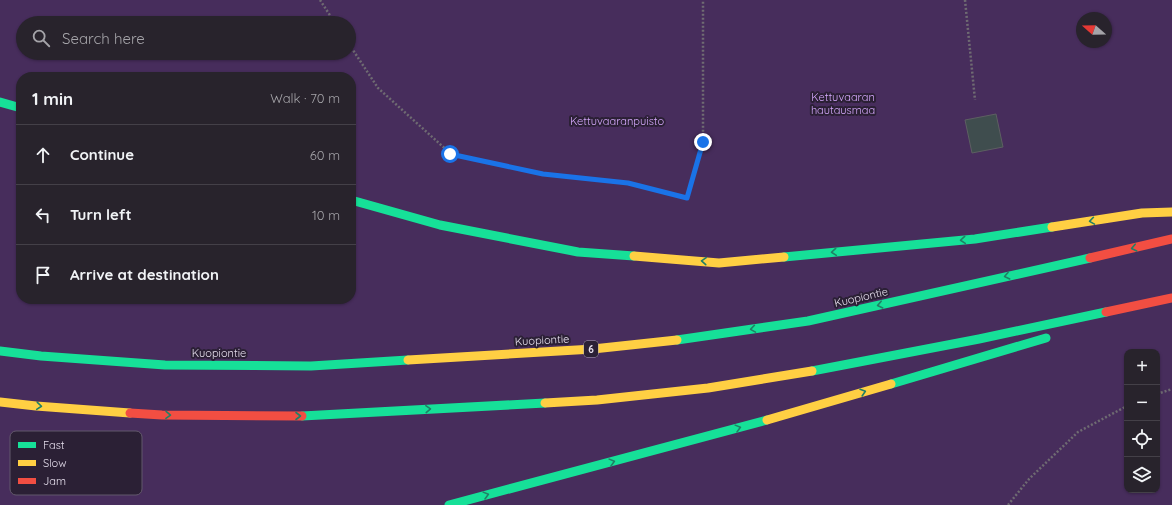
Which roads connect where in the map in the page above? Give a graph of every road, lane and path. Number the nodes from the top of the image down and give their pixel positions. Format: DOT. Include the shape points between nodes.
graph roads {
  1 [pos="320,0"];
  2 [pos="703,0"];
  3 [pos="965,0"];
  4 [pos="330,16"];
  5 [pos="356,55"];
  6 [pos="976,100"];
  7 [pos="0,102"];
  8 [pos="16,107"];
  9 [pos="356,201"];
  10 [pos="1172,212"];
  11 [pos="1172,240"];
  12 [pos="1172,299"];
  13 [pos="1088,325"];
  14 [pos="1057,334"];
  15 [pos="0,351"];
  16 [pos="1172,389"];
  17 [pos="1160,393"];
  18 [pos="0,402"];
  19 [pos="1124,408"];
  20 [pos="449,505"];
  21 [pos="1008,505"];
  1 -- 4 [label="path"];
  2 -- 5 [label="path" via="703,142 687,198 628,183 543,174 450,154 378,88"];
  3 -- 6 [label="path"];
  7 -- 8 [label="highway"];
  10 -- 9 [label="highway, one-way" via="1142,213 975,239 719,262 578,252 440,224"];
  11 -- 15 [label="highway, Kuopiontie / 6, one-way" via="808,321 701,337 593,349 311,366 165,365"];
  12 -- 13 [label="highway"];
  18 -- 12 [label="highway, one-way" via="162,415 312,416 597,400 708,388 816,370"];
  20 -- 14 [label="highway, one-way" via="764,421"];
  16 -- 17 [label="path"];
  19 -- 21 [label="path" via="1078,432 1029,479"];
}
